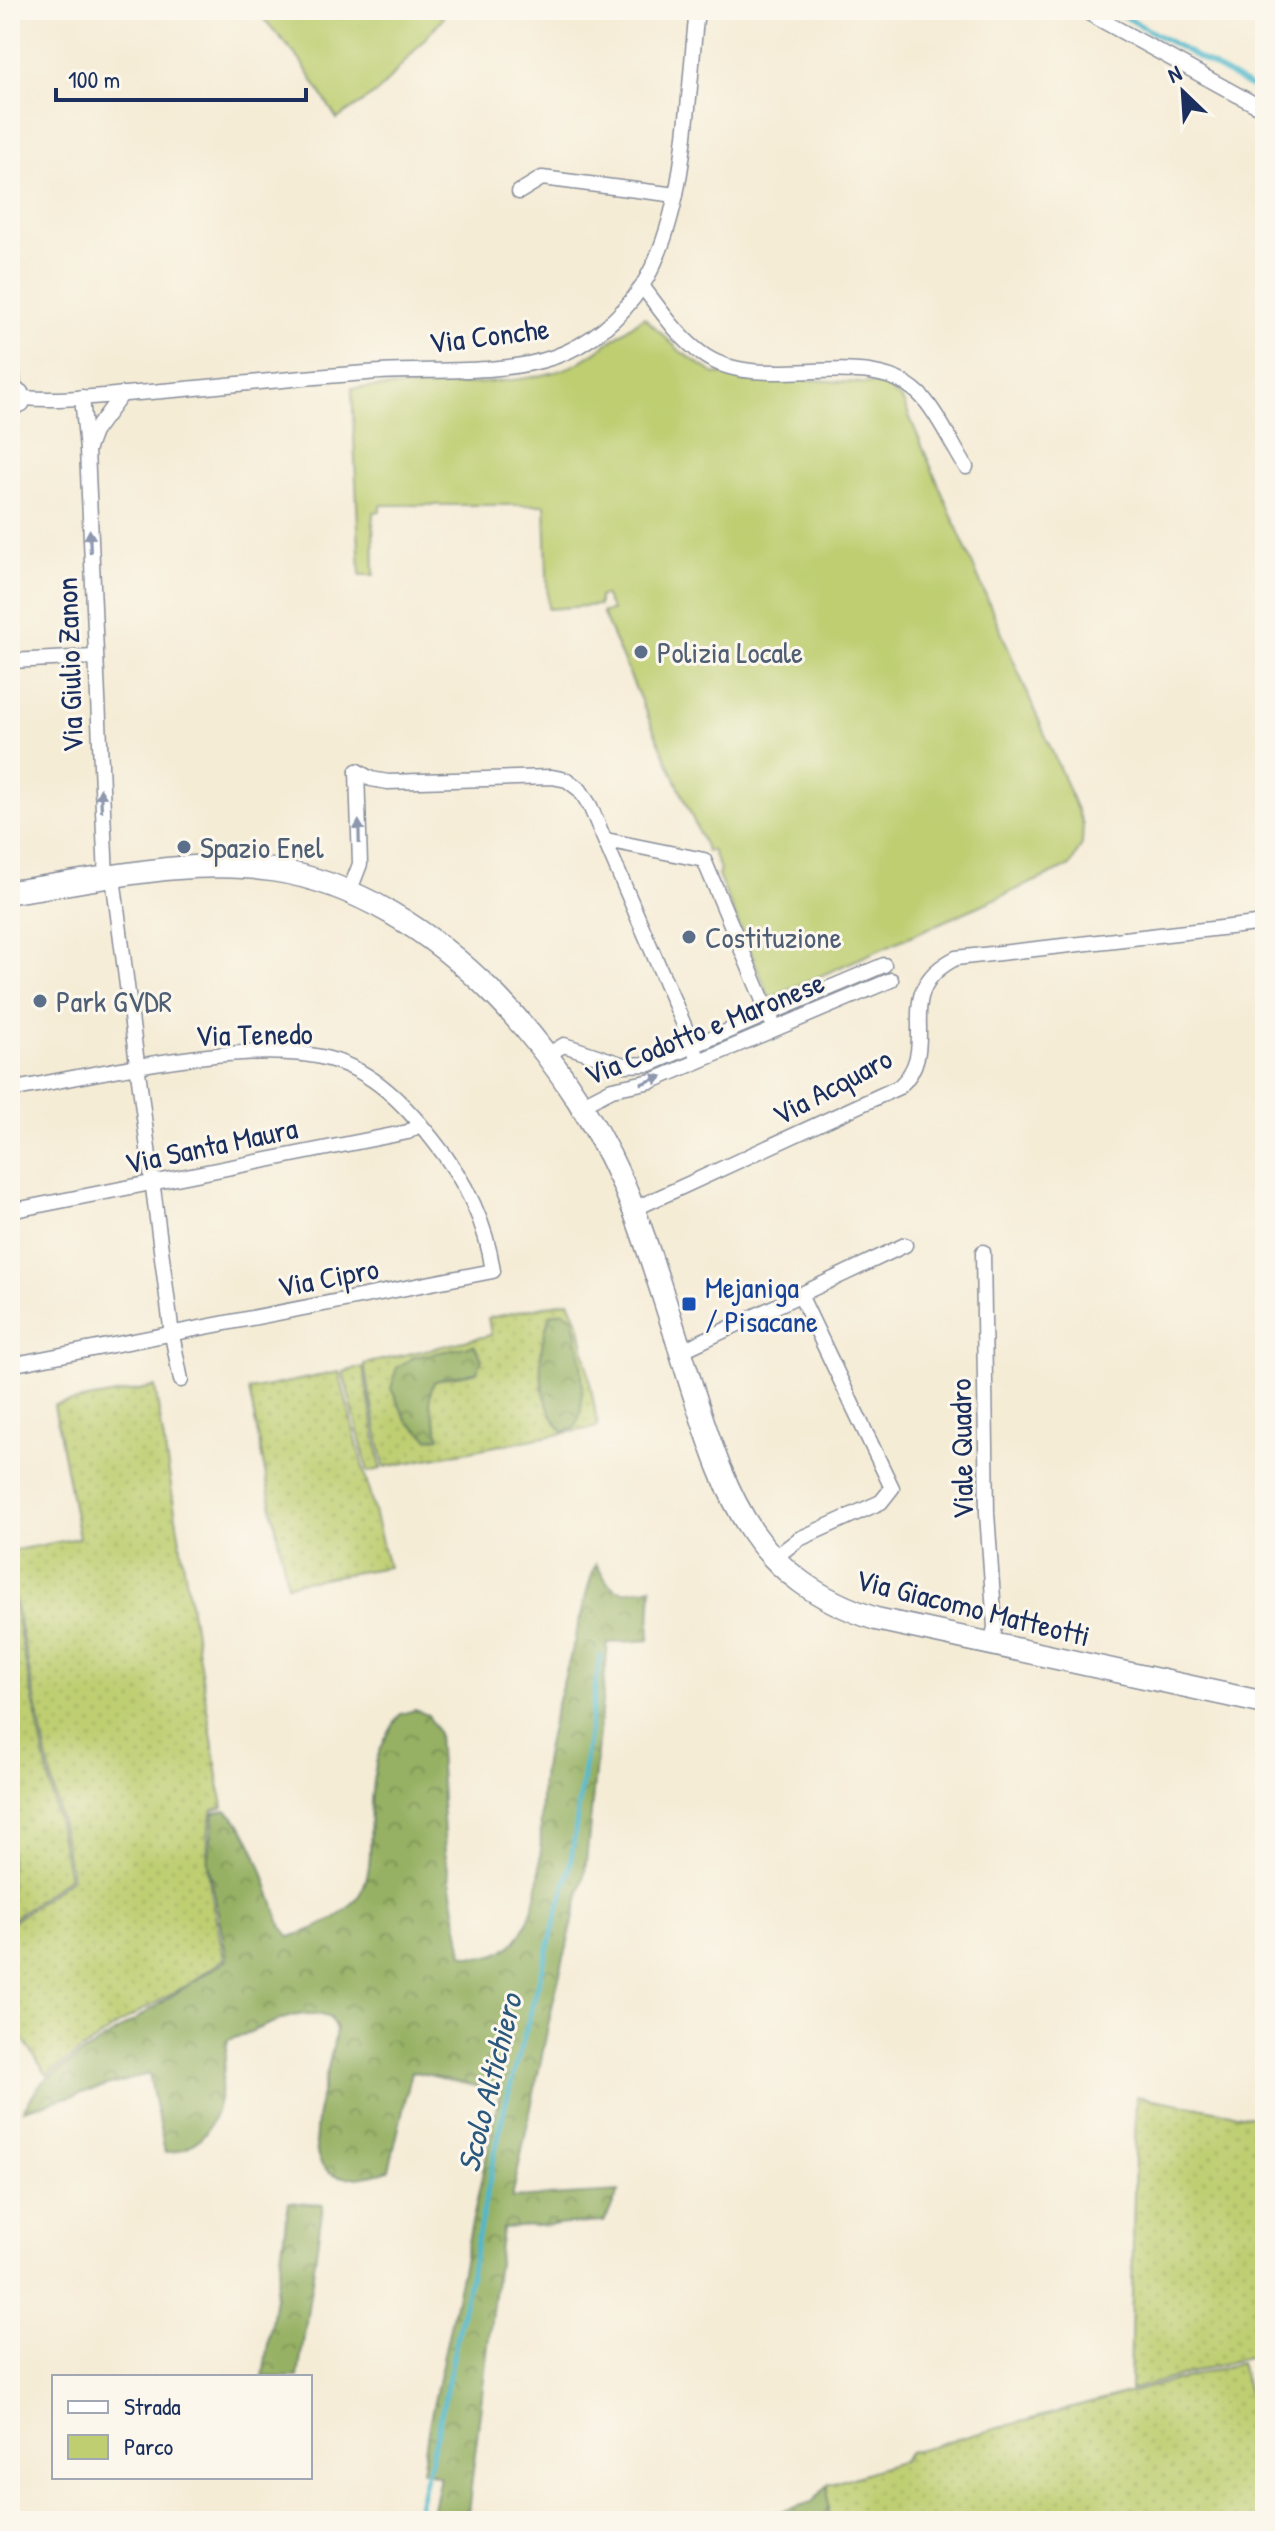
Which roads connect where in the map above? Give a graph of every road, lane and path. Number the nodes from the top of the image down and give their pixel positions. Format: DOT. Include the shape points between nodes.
graph roads {
  1 [pos="697,10"];
  2 [pos="1083,10"];
  3 [pos="1265,110"];
  4 [pos="519,192"];
  5 [pos="676,195"];
  6 [pos="642,286"];
  7 [pos="10,346"];
  8 [pos="16,392"];
  9 [pos="122,394"];
  10 [pos="82,397"];
  11 [pos="10,409"];
  12 [pos="87,450"];
  13 [pos="966,467"];
  14 [pos="94,657"];
  15 [pos="10,661"];
  16 [pos="606,840"];
  17 [pos="110,878"];
  18 [pos="350,890"];
  19 [pos="10,892"];
  20 [pos="1265,923"];
  21 [pos="884,965"];
  22 [pos="891,980"];
  23 [pos="773,1022"];
  24 [pos="696,1054"];
  25 [pos="545,1056"];
  26 [pos="139,1066"];
  27 [pos="10,1090"];
  28 [pos="579,1106"];
  29 [pos="420,1124"];
  30 [pos="153,1183"];
  31 [pos="634,1209"];
  32 [pos="10,1211"];
  33 [pos="905,1245"];
  34 [pos="983,1252"];
  35 [pos="493,1271"];
  36 [pos="801,1297"];
  37 [pos="172,1335"];
  38 [pos="681,1351"];
  39 [pos="10,1365"];
  40 [pos="181,1380"];
  41 [pos="773,1559"];
  42 [pos="991,1645"];
  43 [pos="1265,1703"];
  1 -- 5 [label="street, Via Conche"];
  2 -- 3 [label="street"];
  4 -- 5 [label="street" via="542,178"];
  5 -- 6 [label="street, Via Conche" via="665,242"];
  6 -- 9 [label="street, Via Conche" via="615,320 590,338 536,362"];
  6 -- 13 [label="street" via="703,355 739,370 868,372 901,383 923,398"];
  7 -- 8 [label="street"];
  8 -- 10 [label="street, Via Conche"];
  8 -- 11 [label="street" via="20,407"];
  9 -- 10 [label="street, Via Conche"];
  9 -- 12 [label="street"];
  10 -- 12 [label="street, Via Giulio Zanon"];
  14 -- 12 [label="street, Via Giulio Zanon, one-way"];
  14 -- 15 [label="street"];
  17 -- 14 [label="street, Via Giulio Zanon, one-way"];
  18 -- 16 [label="street, one-way" via="360,864 357,771 388,782 567,780 580,790"];
  16 -- 23 [label="street" via="704,860"];
  16 -- 24 [label="street"];
  17 -- 18 [label="main road, Via Giacomo Matteotti" via="245,867 292,873"];
  17 -- 19 [label="main road, Via Giacomo Matteotti"];
  17 -- 26 [label="street, Via Giulio Zanon"];
  18 -- 25 [label="main road, Via Giacomo Matteotti" via="408,923 459,961"];
  20 -- 31 [label="street, Via Acquaro" via="956,958 924,983 918,1062 899,1087"];
  21 -- 23 [label="street, Via Codotto e Maronese"];
  22 -- 23 [label="street, Via Codotto e Maronese"];
  23 -- 24 [label="street, Via Codotto e Maronese"];
  24 -- 25 [label="street, Via Codotto e Maronese" via="635,1067 564,1045"];
  28 -- 24 [label="street, Via Codotto e Maronese, one-way" via="599,1094 652,1081"];
  25 -- 28 [label="main road, Via Giacomo Matteotti"];
  26 -- 27 [label="street, Via Tenedo"];
  26 -- 29 [label="street, Via Tenedo" via="267,1054 329,1059 369,1078"];
  26 -- 30 [label="street"];
  28 -- 31 [label="main road, Via Giacomo Matteotti"];
  29 -- 30 [label="street, Via Santa Maura" via="408,1132"];
  29 -- 35 [label="street, Via Tenedo" via="447,1157 471,1200 488,1236"];
  30 -- 32 [label="street, Via Santa Maura"];
  30 -- 37 [label="street"];
  31 -- 38 [label="main road, Via Giacomo Matteotti"];
  33 -- 36 [label="street"];
  34 -- 42 [label="street, Viale Quadro" via="987,1513 995,1627"];
  35 -- 37 [label="street, Via Cipro"];
  36 -- 38 [label="street"];
  36 -- 41 [label="street" via="892,1488 881,1502 799,1539"];
  37 -- 39 [label="street, Via Cipro"];
  37 -- 40 [label="street"];
  38 -- 41 [label="main road, Via Giacomo Matteotti" via="721,1473 745,1521"];
  41 -- 42 [label="main road, Via Giacomo Matteotti" via="799,1582 845,1609"];
  42 -- 43 [label="main road, Via Giacomo Matteotti"];
}
